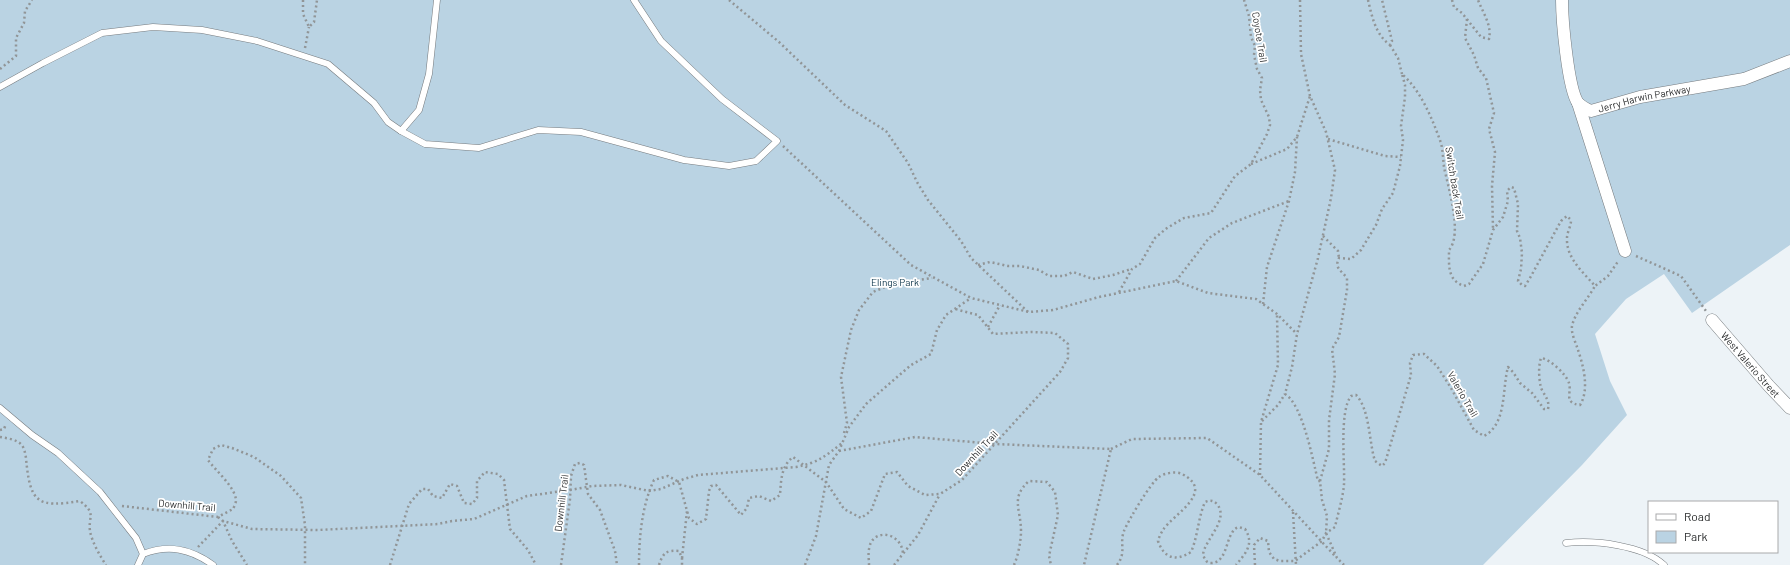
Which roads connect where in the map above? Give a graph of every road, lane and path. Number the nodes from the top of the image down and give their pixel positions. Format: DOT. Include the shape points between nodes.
graph roads {
  1 [pos="32,0"];
  2 [pos="303,0"];
  3 [pos="317,0"];
  4 [pos="437,0"];
  5 [pos="634,0"];
  6 [pos="729,0"];
  7 [pos="1244,0"];
  8 [pos="1300,0"];
  9 [pos="1368,0"];
  10 [pos="1382,0"];
  11 [pos="1452,0"];
  12 [pos="1478,0"];
  13 [pos="1562,0"];
  14 [pos="1467,19"];
  15 [pos="309,27"];
  16 [pos="1390,45"];
  17 [pos="304,55"];
  18 [pos="1790,61"];
  19 [pos="0,69"];
  20 [pos="1402,74"];
  21 [pos="0,87"];
  22 [pos="1310,96"];
  23 [pos="1578,103"];
  24 [pos="401,131"];
  25 [pos="1297,137"];
  26 [pos="1328,138"];
  27 [pos="777,140"];
  28 [pos="1401,157"];
  29 [pos="1251,164"];
  30 [pos="1289,201"];
  31 [pos="1494,230"];
  32 [pos="1323,236"];
  33 [pos="1625,251"];
  34 [pos="1339,258"];
  35 [pos="978,265"];
  36 [pos="1132,268"];
  37 [pos="933,278"];
  38 [pos="1176,281"];
  39 [pos="1595,286"];
  40 [pos="1119,292"];
  41 [pos="971,298"];
  42 [pos="1263,304"];
  43 [pos="1000,305"];
  44 [pos="955,309"];
  45 [pos="1029,312"];
  46 [pos="1277,314"];
  47 [pos="1712,320"];
  48 [pos="988,327"];
  49 [pos="1297,334"];
  50 [pos="1285,394"];
  51 [pos="0,408"];
  52 [pos="1790,408"];
  53 [pos="1261,422"];
  54 [pos="0,437"];
  55 [pos="842,443"];
  56 [pos="995,444"];
  57 [pos="1111,449"];
  58 [pos="839,451"];
  59 [pos="804,465"];
  60 [pos="784,468"];
  61 [pos="1260,475"];
  62 [pos="1320,481"];
  63 [pos="679,482"];
  64 [pos="826,482"];
  65 [pos="587,487"];
  66 [pos="570,490"];
  67 [pos="649,492"];
  68 [pos="940,494"];
  69 [pos="111,505"];
  70 [pos="507,505"];
  71 [pos="687,508"];
  72 [pos="1293,511"];
  73 [pos="218,516"];
  74 [pos="223,522"];
  75 [pos="401,526"];
  76 [pos="305,530"];
  77 [pos="1326,533"];
  78 [pos="1322,541"];
  79 [pos="1566,543"];
  80 [pos="192,553"];
  81 [pos="143,554"];
  82 [pos="903,555"];
  83 [pos="682,558"];
  84 [pos="1337,558"];
  85 [pos="1295,561"];
  86 [pos="106,565"];
  87 [pos="138,565"];
  88 [pos="213,565"];
  89 [pos="247,565"];
  90 [pos="305,565"];
  91 [pos="390,565"];
  92 [pos="536,565"];
  93 [pos="561,565"];
  94 [pos="617,565"];
  95 [pos="639,565"];
  96 [pos="659,565"];
  97 [pos="682,565"];
  98 [pos="805,565"];
  99 [pos="869,565"];
  100 [pos="894,565"];
  101 [pos="1014,565"];
  102 [pos="1051,565"];
  103 [pos="1084,565"];
  104 [pos="1117,565"];
  105 [pos="1236,565"];
  106 [pos="1255,565"];
  107 [pos="1296,565"];
  108 [pos="1344,565"];
  109 [pos="1664,565"];
  1 -- 19 [label="path" via="16,38 16,56"];
  2 -- 15 [label="path" via="303,14"];
  3 -- 15 [label="path" via="314,22"];
  4 -- 24 [label="lane" via="429,74 419,110"];
  5 -- 27 [label="lane" via="661,41 722,99"];
  6 -- 35 [label="path" via="779,42 845,105 886,131 908,163 928,200"];
  7 -- 29 [label="path, Coyote Trail" via="1255,46 1254,56 1262,78 1261,100 1270,125"];
  8 -- 22 [label="path" via="1301,54"];
  9 -- 16 [label="path" via="1382,40"];
  10 -- 16 [label="path" via="1392,41"];
  11 -- 14 [label="path" via="1454,7"];
  12 -- 14 [label="path" via="1488,22 1489,39 1481,37"];
  13 -- 23 [label="street" via="1566,53"];
  14 -- 31 [label="path" via="1465,38 1478,68 1486,78 1494,113 1489,129 1495,152 1492,186"];
  15 -- 17 [label="path"];
  16 -- 20 [label="path" via="1398,58"];
  17 -- 21 [label="lane" via="257,41 202,30 153,27 102,33"];
  17 -- 24 [label="lane" via="328,64 374,102 388,122"];
  18 -- 23 [label="street, Jerry Harwin Parkway" via="1744,79 1640,97 1591,111"];
  20 -- 28 [label="path" via="1405,98 1401,126"];
  20 -- 31 [label="path, Switch back Trail" via="1416,89 1441,143 1454,213 1453,246 1448,250 1449,272 1453,279 1464,286 1469,284 1483,264"];
  22 -- 25 [label="path"];
  22 -- 26 [label="path"];
  23 -- 33 [label="street"];
  24 -- 27 [label="lane" via="425,144 479,148 538,130 581,132 684,160 729,166 756,161"];
  25 -- 29 [label="path" via="1287,149"];
  25 -- 30 [label="path" via="1295,172"];
  26 -- 28 [label="path" via="1385,156"];
  26 -- 32 [label="path" via="1335,170 1332,198"];
  27 -- 37 [label="path" via="911,265"];
  28 -- 34 [label="path" via="1393,193 1361,250 1351,259"];
  29 -- 36 [label="path, Coyote Trail" via="1235,176 1212,213 1184,218 1166,228 1155,238 1140,264"];
  30 -- 38 [label="path" via="1232,223 1209,238"];
  30 -- 42 [label="path" via="1268,267"];
  31 -- 39 [label="path, Switch back Trail" via="1503,217 1508,201 1508,188 1514,188 1518,204 1517,231 1522,253 1518,281 1525,286 1561,221 1567,216 1571,220 1566,237 1570,257"];
  32 -- 34 [label="path" via="1338,251"];
  32 -- 49 [label="path"];
  33 -- 39 [label="path" via="1608,276"];
  33 -- 47 [label="path" via="1681,276"];
  34 -- 62 [label="path" via="1337,268 1346,278 1347,290 1339,337 1332,349 1335,374 1329,420 1329,449"];
  35 -- 36 [label="path" via="990,262 1020,266 1039,270 1049,276 1064,276 1073,272 1094,279"];
  35 -- 45 [label="path"];
  36 -- 40 [label="path, Coyote Trail"];
  37 -- 41 [label="path"];
  37 -- 55 [label="path" via="892,284 873,292 859,310 851,330 841,377 847,424"];
  38 -- 40 [label="path"];
  38 -- 42 [label="path" via="1208,293 1256,299"];
  39 -- 77 [label="path, Valerio Trail" via="1572,327 1585,384 1580,404 1571,401 1568,397 1569,385 1566,377 1546,359 1541,358 1539,364 1541,388 1549,404 1548,409 1540,406 1532,393 1520,384 1508,367 1505,394 1496,426 1491,433 1484,436 1474,430 1451,388 1431,359 1424,354 1413,355 1410,375 1382,466 1374,457 1361,400 1356,395 1351,396 1345,416 1343,491 1335,527"];
  40 -- 45 [label="path" via="1053,310"];
  41 -- 43 [label="path"];
  41 -- 44 [label="path"];
  42 -- 46 [label="path"];
  43 -- 45 [label="path"];
  43 -- 48 [label="path"];
  44 -- 48 [label="path, Downhill Trail" via="978,315"];
  44 -- 58 [label="path" via="946,315 937,330 931,354 911,365 866,404 848,427"];
  46 -- 49 [label="path"];
  46 -- 53 [label="path" via="1278,365"];
  47 -- 52 [label="street, West Valerio Street"];
  48 -- 56 [label="path, Downhill Trail" via="993,334 1055,333 1068,344 1068,358 1060,372"];
  49 -- 50 [label="path"];
  50 -- 53 [label="path"];
  50 -- 62 [label="path" via="1291,398 1305,426 1318,482"];
  51 -- 69 [label="lane" via="58,453"];
  53 -- 61 [label="path"];
  54 -- 86 [label="path" via="19,442 25,451 30,485 35,496 43,503 53,505 80,501 87,506 92,516 90,531"];
  55 -- 58 [label="path"];
  55 -- 59 [label="path" via="825,457"];
  56 -- 57 [label="path"];
  56 -- 58 [label="path" via="915,437"];
  56 -- 68 [label="path, Downhill Trail" via="962,480"];
  57 -- 61 [label="path" via="1132,439 1207,438"];
  57 -- 103 [label="path"];
  58 -- 64 [label="path" via="829,465"];
  59 -- 60 [label="path"];
  59 -- 60 [label="path" via="793,457 787,461"];
  59 -- 64 [label="path"];
  60 -- 63 [label="path" via="698,475"];
  60 -- 71 [label="path" via="780,495 770,501 760,496 749,498 747,508 741,515 716,485 711,486 709,491 706,519 697,524 689,518"];
  61 -- 72 [label="path"];
  62 -- 77 [label="path" via="1327,516"];
  63 -- 67 [label="path"];
  63 -- 67 [label="path" via="668,476 654,480"];
  63 -- 71 [label="path"];
  64 -- 68 [label="path" via="844,509 861,518 871,511 885,474 897,472 908,486 925,494"];
  64 -- 98 [label="path" via="816,536"];
  65 -- 66 [label="path"];
  65 -- 66 [label="path, Downhill Trail" via="584,465 580,463 575,464"];
  65 -- 67 [label="path" via="621,485"];
  65 -- 94 [label="path, Downhill Trail" via="588,494 600,510 615,551"];
  66 -- 70 [label="path" via="527,496"];
  66 -- 93 [label="path, Downhill Trail"];
  67 -- 95 [label="path"];
  68 -- 82 [label="path" via="918,535"];
  69 -- 73 [label="path, Downhill Trail"];
  69 -- 81 [label="lane" via="136,538"];
  70 -- 75 [label="path" via="474,519"];
  70 -- 75 [label="path" via="504,480 498,474 485,472 477,481 477,498 472,504 464,503 457,486 450,484 442,498 433,496 428,489 422,489 409,504"];
  70 -- 92 [label="path" via="510,529 528,550"];
  71 -- 83 [label="path"];
  72 -- 78 [label="path"];
  72 -- 85 [label="path"];
  73 -- 74 [label="path"];
  73 -- 76 [label="path, Downhill Trail" via="232,509 236,501 232,489 208,460 214,449 221,445 254,458 281,476 301,498"];
  74 -- 76 [label="path" via="252,529"];
  74 -- 80 [label="path"];
  74 -- 89 [label="path"];
  75 -- 76 [label="path"];
  75 -- 91 [label="path"];
  76 -- 90 [label="path, Downhill Trail"];
  77 -- 78 [label="path"];
  77 -- 84 [label="path"];
  78 -- 84 [label="path"];
  78 -- 85 [label="path"];
  79 -- 109 [label="lane" via="1578,542 1634,549 1652,556"];
  80 -- 81 [label="lane" via="172,548"];
  80 -- 88 [label="lane"];
  81 -- 87 [label="lane"];
  82 -- 99 [label="path" via="902,548 895,538 888,534 881,535 874,539 869,548"];
  82 -- 100 [label="path"];
  83 -- 96 [label="path" via="679,551 668,551 662,555"];
  83 -- 97 [label="path"];
  84 -- 108 [label="path"];
  85 -- 106 [label="path" via="1274,559 1269,552 1268,541 1260,538 1254,545"];
  85 -- 107 [label="path"];
  101 -- 102 [label="path" via="1021,531 1017,503 1020,489 1029,481 1047,482 1056,492 1058,515 1049,556"];
  104 -- 105 [label="path" via="1124,550 1124,531 1149,489 1158,477 1179,473 1195,487 1194,496 1163,529 1158,541 1161,550 1177,558 1191,552 1202,509 1205,502 1210,500 1219,507 1218,524 1206,543 1203,555 1210,563 1222,558 1231,534 1239,527 1245,529 1249,540 1246,554"];
}
